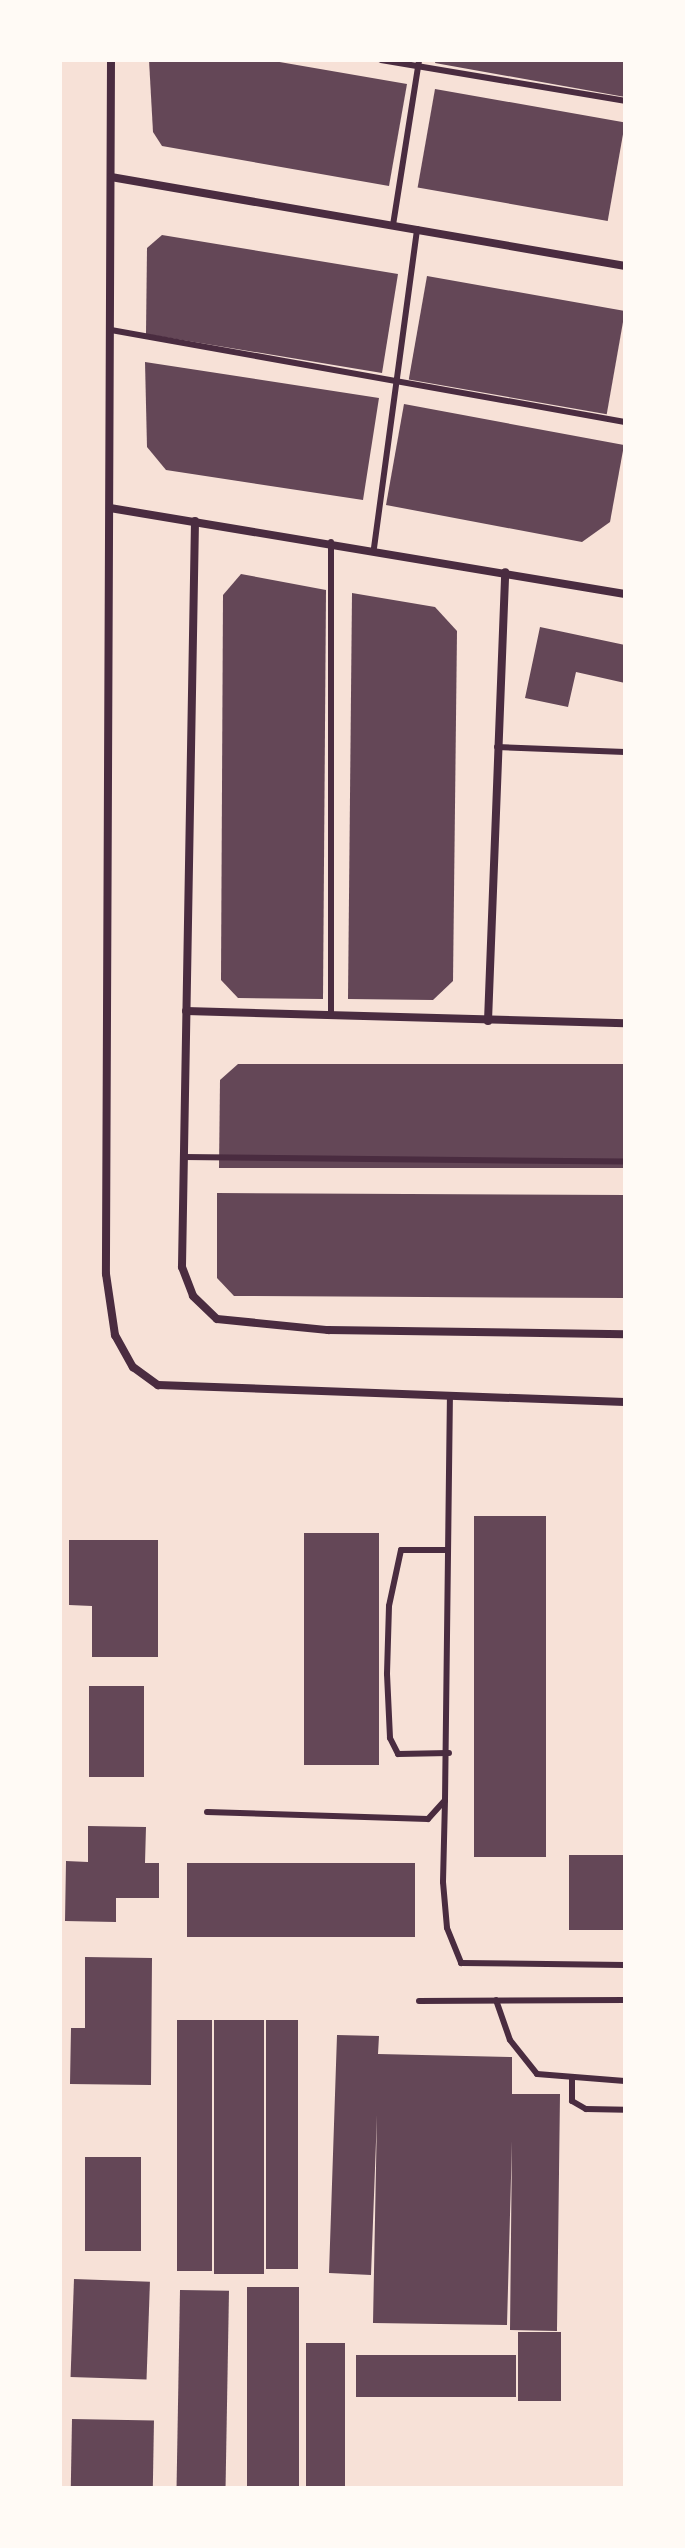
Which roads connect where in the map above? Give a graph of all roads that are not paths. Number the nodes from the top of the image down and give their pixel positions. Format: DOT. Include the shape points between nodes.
graph roads {
  1 [pos="111,60"];
  2 [pos="381,60"];
  3 [pos="418,63"];
  4 [pos="625,101"];
  5 [pos="111,177"];
  6 [pos="393,225"];
  7 [pos="417,229"];
  8 [pos="625,266"];
  9 [pos="111,330"];
  10 [pos="396,381"];
  11 [pos="625,422"];
  12 [pos="110,508"];
  13 [pos="195,521"];
  14 [pos="331,542"];
  15 [pos="374,548"];
  16 [pos="505,572"];
  17 [pos="624,591"];
  18 [pos="496,747"];
  19 [pos="625,752"];
  20 [pos="186,1011"];
  21 [pos="331,1016"];
  22 [pos="488,1021"];
  23 [pos="625,1023"];
  24 [pos="184,1157"];
  25 [pos="625,1162"];
  26 [pos="625,1334"];
  27 [pos="450,1399"];
  28 [pos="625,1402"];
  29 [pos="446,1550"];
  30 [pos="449,1753"];
  31 [pos="445,1800"];
  32 [pos="207,1812"];
  33 [pos="625,1965"];
  34 [pos="496,2000"];
  35 [pos="625,2000"];
  36 [pos="419,2001"];
  37 [pos="572,2077"];
  38 [pos="625,2081"];
  39 [pos="625,2110"];
  1 -- 5 [label="street"];
  2 -- 3 [label="lane"];
  3 -- 4 [label="lane"];
  3 -- 6 [label="lane"];
  5 -- 6 [label="street"];
  5 -- 9 [label="street"];
  6 -- 7 [label="street"];
  7 -- 8 [label="street"];
  7 -- 10 [label="lane"];
  9 -- 10 [label="lane"];
  9 -- 12 [label="street"];
  10 -- 11 [label="lane"];
  10 -- 15 [label="lane"];
  12 -- 13 [label="street"];
  12 -- 27 [label="street" via="106,1274 115,1335 133,1367 158,1385"];
  13 -- 14 [label="street"];
  13 -- 20 [label="street"];
  14 -- 15 [label="street"];
  14 -- 21 [label="lane"];
  15 -- 16 [label="street"];
  16 -- 17 [label="street"];
  16 -- 18 [label="street"];
  18 -- 19 [label="lane"];
  18 -- 22 [label="street"];
  20 -- 21 [label="street"];
  20 -- 24 [label="street"];
  21 -- 22 [label="street"];
  22 -- 23 [label="street"];
  24 -- 25 [label="lane"];
  24 -- 26 [label="street" via="182,1267 193,1296 217,1319 328,1330"];
  27 -- 28 [label="street"];
  27 -- 29 [label="lane"];
  29 -- 30 [label="lane"];
  29 -- 30 [label="lane" via="401,1550 389,1606 387,1674 390,1738 398,1754"];
  30 -- 31 [label="lane"];
  31 -- 32 [label="lane" via="428,1819"];
  31 -- 33 [label="lane" via="444,1898 447,1928 461,1963"];
  34 -- 35 [label="lane"];
  34 -- 36 [label="lane"];
  34 -- 37 [label="lane" via="510,2040 537,2074"];
  37 -- 38 [label="lane"];
  37 -- 39 [label="lane" via="572,2101 586,2109"];
}
